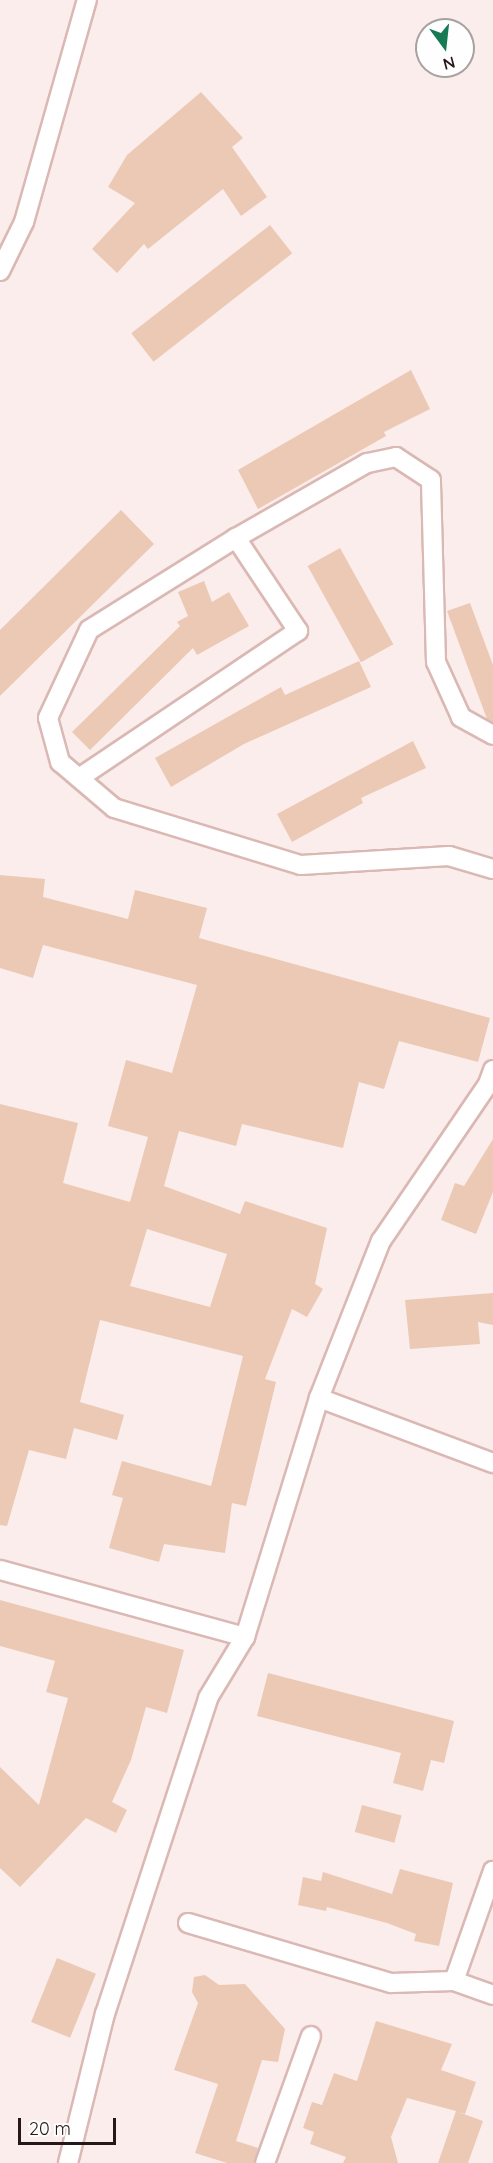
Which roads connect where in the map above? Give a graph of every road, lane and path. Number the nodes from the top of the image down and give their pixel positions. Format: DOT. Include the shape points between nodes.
graph roads {
  1 [pos="87,0"];
  2 [pos="0,271"];
  3 [pos="236,538"];
  4 [pos="493,735"];
  5 [pos="79,778"];
  6 [pos="493,869"];
  7 [pos="493,1070"];
  8 [pos="320,1398"];
  9 [pos="493,1462"];
  10 [pos="0,1570"];
  11 [pos="245,1636"];
  12 [pos="493,1871"];
  13 [pos="188,1923"];
  14 [pos="454,1982"];
  15 [pos="493,1995"];
  16 [pos="311,2036"];
  17 [pos="68,2163"];
  18 [pos="265,2163"];
  1 -- 2 [label="lane" via="24,222"];
  3 -- 4 [label="lane" via="367,464 396,457 431,480 436,662 461,717"];
  3 -- 5 [label="lane" via="89,630 48,718 60,762"];
  3 -- 5 [label="lane" via="298,631"];
  5 -- 6 [label="lane" via="114,808 301,865 448,856"];
  7 -- 8 [label="lane" via="488,1084 381,1241"];
  8 -- 9 [label="lane"];
  8 -- 11 [label="lane"];
  10 -- 11 [label="lane"];
  11 -- 17 [label="lane" via="208,1698 105,2014"];
  12 -- 14 [label="lane"];
  13 -- 14 [label="lane" via="391,1983"];
  14 -- 15 [label="lane"];
  16 -- 18 [label="lane"];
}
